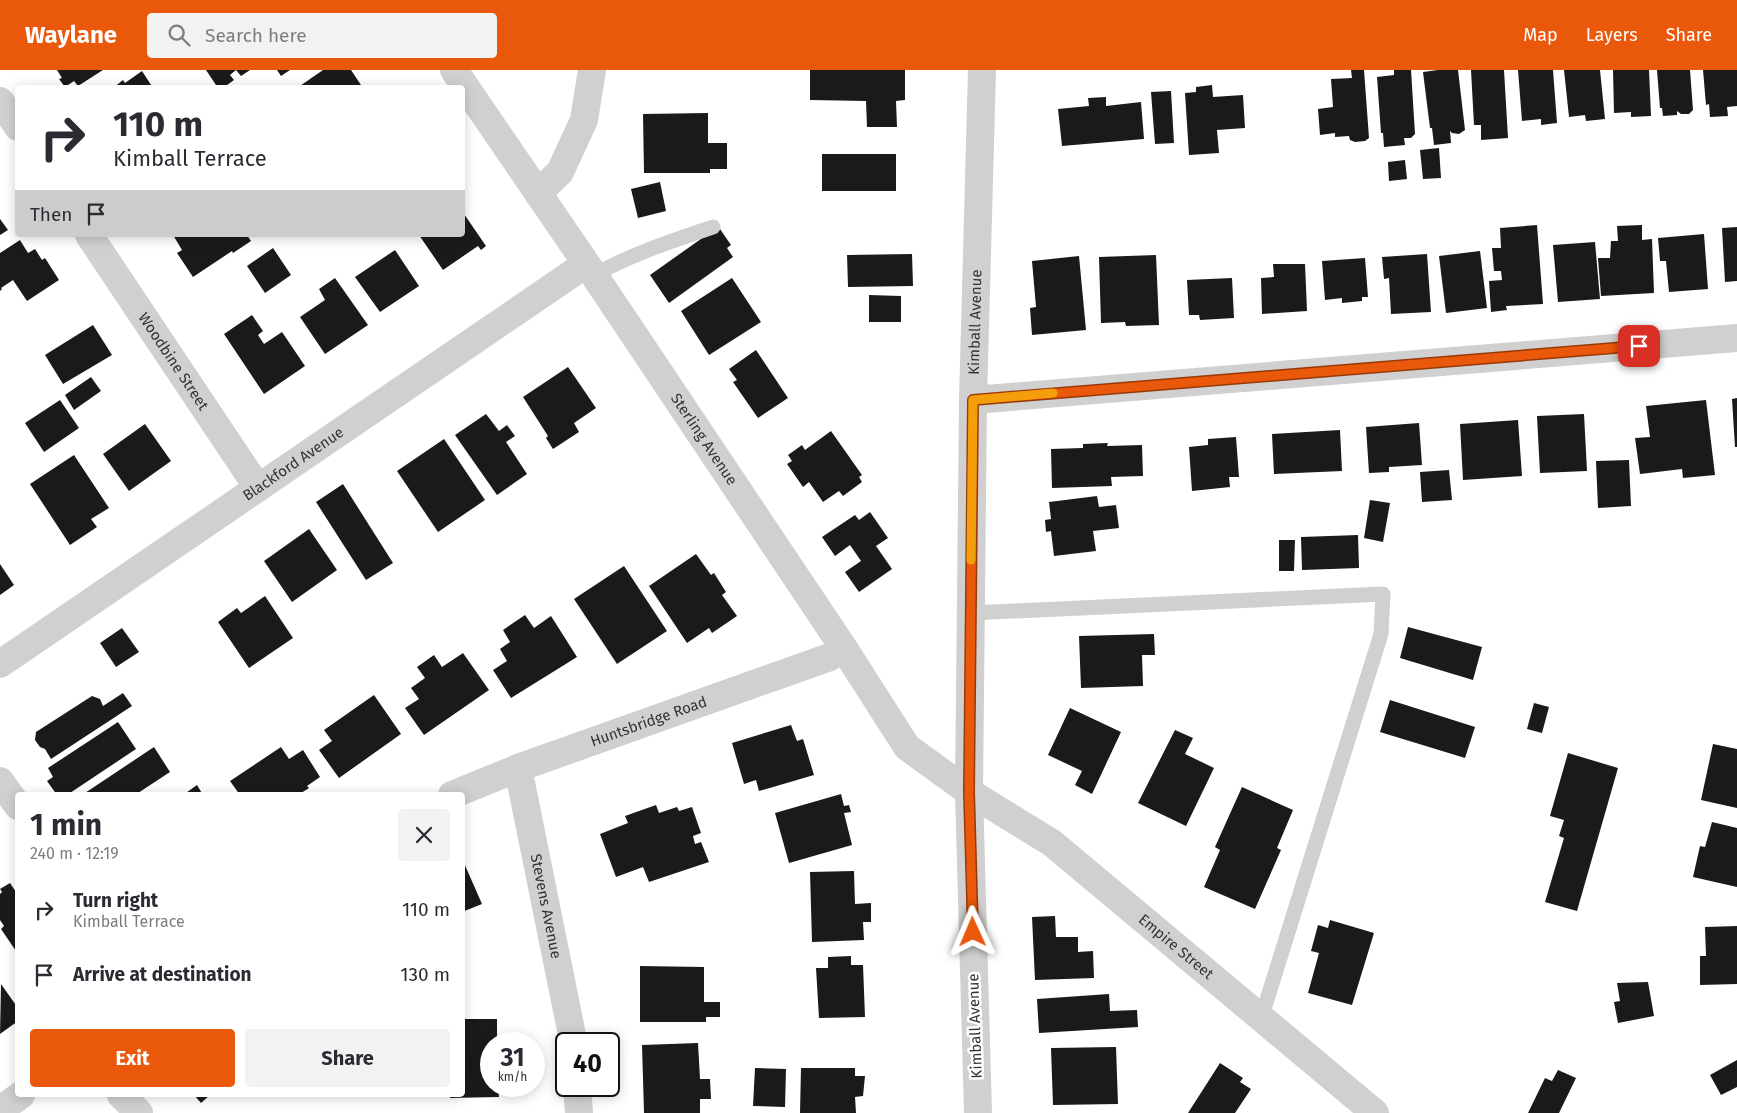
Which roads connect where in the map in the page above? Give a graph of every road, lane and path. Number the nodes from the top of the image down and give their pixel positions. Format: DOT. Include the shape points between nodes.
graph roads {
  1 [pos="454,70"];
  2 [pos="592,70"];
  3 [pos="982,70"];
  4 [pos="464,85"];
  5 [pos="465,86"];
  6 [pos="0,101"];
  7 [pos="15,123"];
  8 [pos="538,193"];
  9 [pos="713,227"];
  10 [pos="90,237"];
  11 [pos="590,269"];
  12 [pos="1737,338"];
  13 [pos="973,400"];
  14 [pos="258,488"];
  15 [pos="971,612"];
  16 [pos="843,647"];
  17 [pos="0,664"];
  18 [pos="518,768"];
  19 [pos="0,781"];
  20 [pos="459,792"];
  21 [pos="969,792"];
  22 [pos="15,802"];
  23 [pos="1261,1019"];
  24 [pos="571,1032"];
  25 [pos="18,1097"];
  26 [pos="123,1097"];
  27 [pos="577,1097"];
  28 [pos="0,1110"];
  29 [pos="139,1113"];
  30 [pos="579,1113"];
  31 [pos="978,1113"];
  32 [pos="1375,1113"];
  1 -- 4 [label="street, Sterling Avenue"];
  2 -- 8 [label="street" via="584,120 560,172"];
  3 -- 13 [label="street, Kimball Avenue"];
  5 -- 8 [label="street, Sterling Avenue"];
  6 -- 7 [label="street"];
  8 -- 11 [label="street, Sterling Avenue"];
  9 -- 11 [label="lane"];
  10 -- 14 [label="street, Woodbine Street"];
  11 -- 14 [label="street, Blackford Avenue"];
  11 -- 16 [label="street, Sterling Avenue"];
  12 -- 13 [label="street"];
  13 -- 15 [label="street, Kimball Avenue"];
  14 -- 17 [label="street, Blackford Avenue"];
  15 -- 21 [label="street, Kimball Avenue"];
  15 -- 23 [label="lane" via="1383,594 1381,634"];
  16 -- 18 [label="street, Huntsbridge Road" via="830,657"];
  16 -- 21 [label="street, Sterling Avenue" via="907,747"];
  18 -- 20 [label="street, Huntsbridge Road"];
  18 -- 24 [label="street, Stevens Avenue"];
  19 -- 22 [label="street"];
  21 -- 23 [label="street, Empire Street" via="1052,843"];
  21 -- 31 [label="street, Kimball Avenue"];
  23 -- 32 [label="street, Empire Street"];
  25 -- 28 [label="street"];
  26 -- 29 [label="street"];
  27 -- 30 [label="street"];
}
